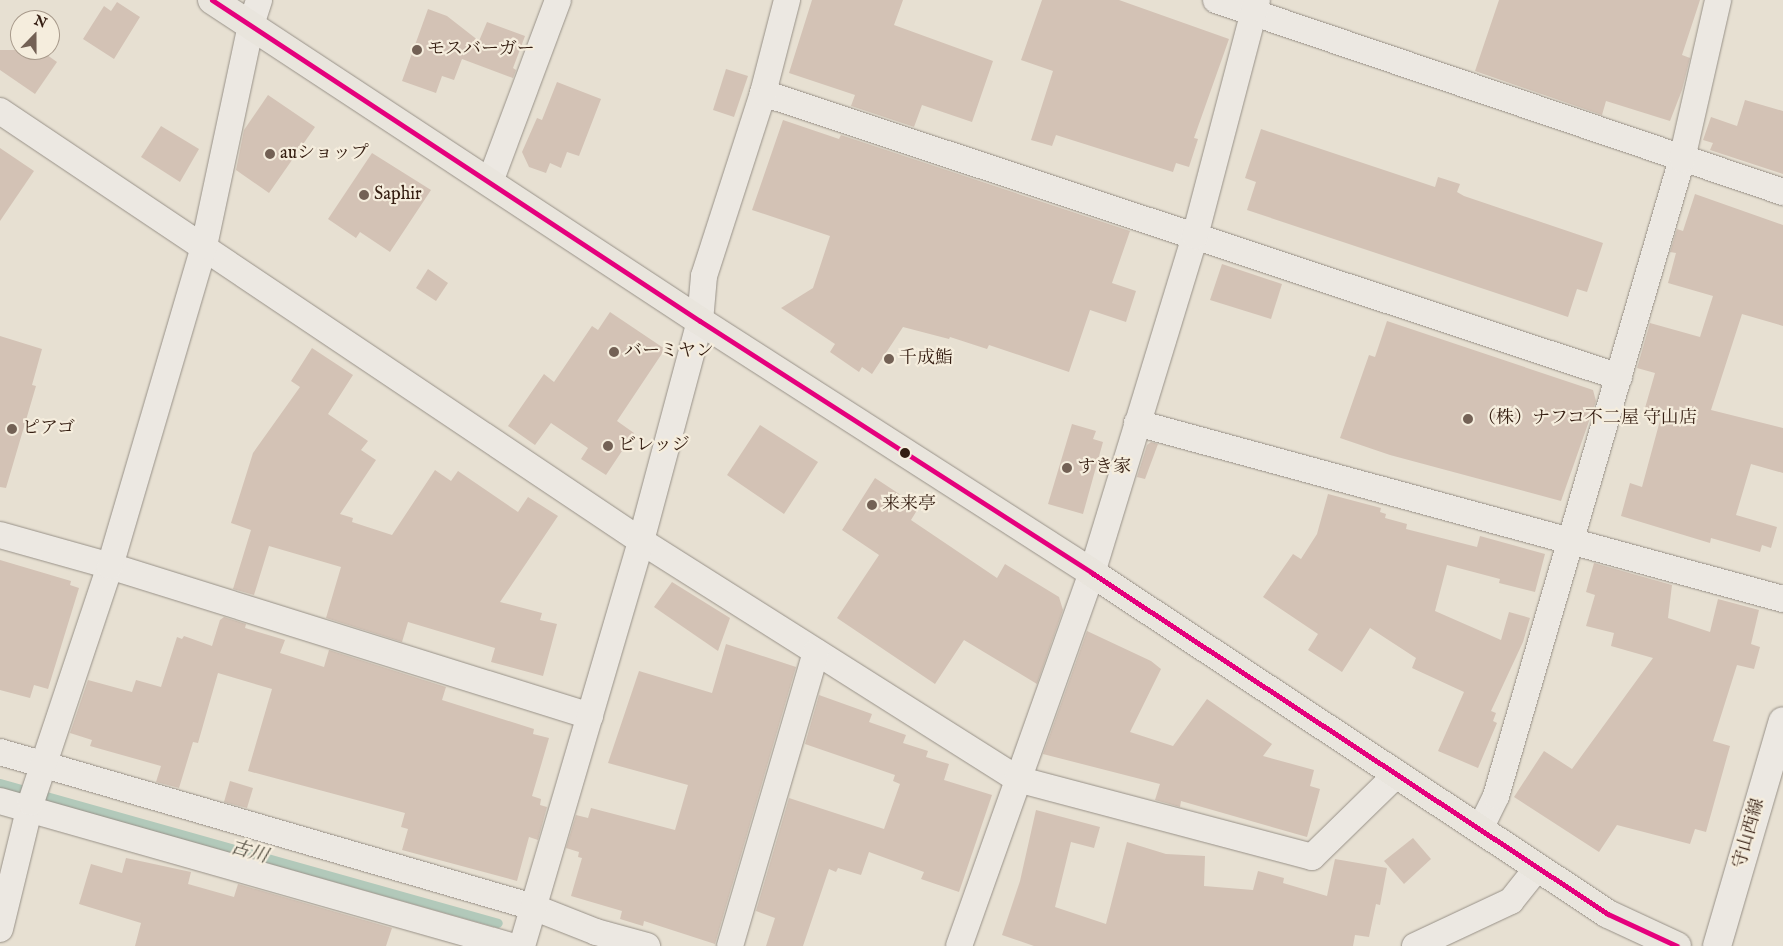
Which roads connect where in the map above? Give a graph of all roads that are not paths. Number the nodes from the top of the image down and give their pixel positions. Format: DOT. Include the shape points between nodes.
graph roads {
  1 [pos="212,0"];
  2 [pos="558,0"];
  3 [pos="787,0"];
  4 [pos="1216,0"];
  5 [pos="1718,0"];
  6 [pos="1255,6"];
  7 [pos="255,12"];
  8 [pos="763,93"];
  9 [pos="0,112"];
  10 [pos="1682,159"];
  11 [pos="490,182"];
  12 [pos="1783,192"];
  13 [pos="1195,236"];
  14 [pos="204,246"];
  15 [pos="700,321"];
  16 [pos="1618,377"];
  17 [pos="1137,423"];
  18 [pos="0,535"];
  19 [pos="641,541"];
  20 [pos="1571,541"];
  21 [pos="110,566"];
  22 [pos="1092,573"];
  23 [pos="1783,599"];
  24 [pos="816,652"];
  25 [pos="590,716"];
  26 [pos="1783,721"];
  27 [pos="0,752"];
  28 [pos="1777,767"];
  29 [pos="41,768"];
  30 [pos="1397,774"];
  31 [pos="1017,778"];
  32 [pos="0,801"];
  33 [pos="30,805"];
  34 [pos="1480,829"];
  35 [pos="1538,867"];
  36 [pos="533,907"];
  37 [pos="0,929"];
  38 [pos="598,939"];
  39 [pos="511,946"];
  40 [pos="522,946"];
  41 [pos="648,946"];
  42 [pos="730,946"];
  43 [pos="959,946"];
  44 [pos="1415,946"];
  45 [pos="1676,946"];
  46 [pos="1717,946"];
  1 -- 7 [label="main road"];
  2 -- 11 [label="street"];
  3 -- 8 [label="street"];
  4 -- 6 [label="street"];
  5 -- 10 [label="street"];
  6 -- 10 [label="street"];
  6 -- 13 [label="street"];
  7 -- 11 [label="main road"];
  7 -- 14 [label="street"];
  8 -- 13 [label="street"];
  8 -- 15 [label="street" via="704,276"];
  9 -- 14 [label="street"];
  10 -- 12 [label="street"];
  10 -- 16 [label="street"];
  11 -- 15 [label="main road"];
  13 -- 16 [label="street"];
  13 -- 17 [label="street"];
  14 -- 19 [label="street"];
  14 -- 21 [label="street"];
  15 -- 19 [label="street"];
  15 -- 22 [label="main road"];
  16 -- 20 [label="street"];
  17 -- 20 [label="street"];
  17 -- 22 [label="street"];
  18 -- 21 [label="street"];
  19 -- 24 [label="street"];
  19 -- 25 [label="street"];
  20 -- 23 [label="street"];
  20 -- 34 [label="street" via="1496,796"];
  21 -- 25 [label="street"];
  21 -- 29 [label="street"];
  22 -- 30 [label="main road"];
  22 -- 31 [label="street"];
  24 -- 31 [label="street"];
  24 -- 42 [label="street"];
  25 -- 36 [label="street"];
  26 -- 28 [label="main road, 守山西線"];
  27 -- 29 [label="street"];
  28 -- 46 [label="main road, 守山西線"];
  29 -- 33 [label="street"];
  29 -- 36 [label="street"];
  30 -- 31 [label="street" via="1312,857"];
  30 -- 34 [label="main road"];
  31 -- 43 [label="street"];
  32 -- 33 [label="street"];
  33 -- 37 [label="street"];
  33 -- 39 [label="street"];
  34 -- 35 [label="main road"];
  35 -- 44 [label="street" via="1511,901"];
  35 -- 45 [label="main road" via="1608,914"];
  36 -- 38 [label="street"];
  36 -- 40 [label="street"];
  38 -- 41 [label="street"];
}
